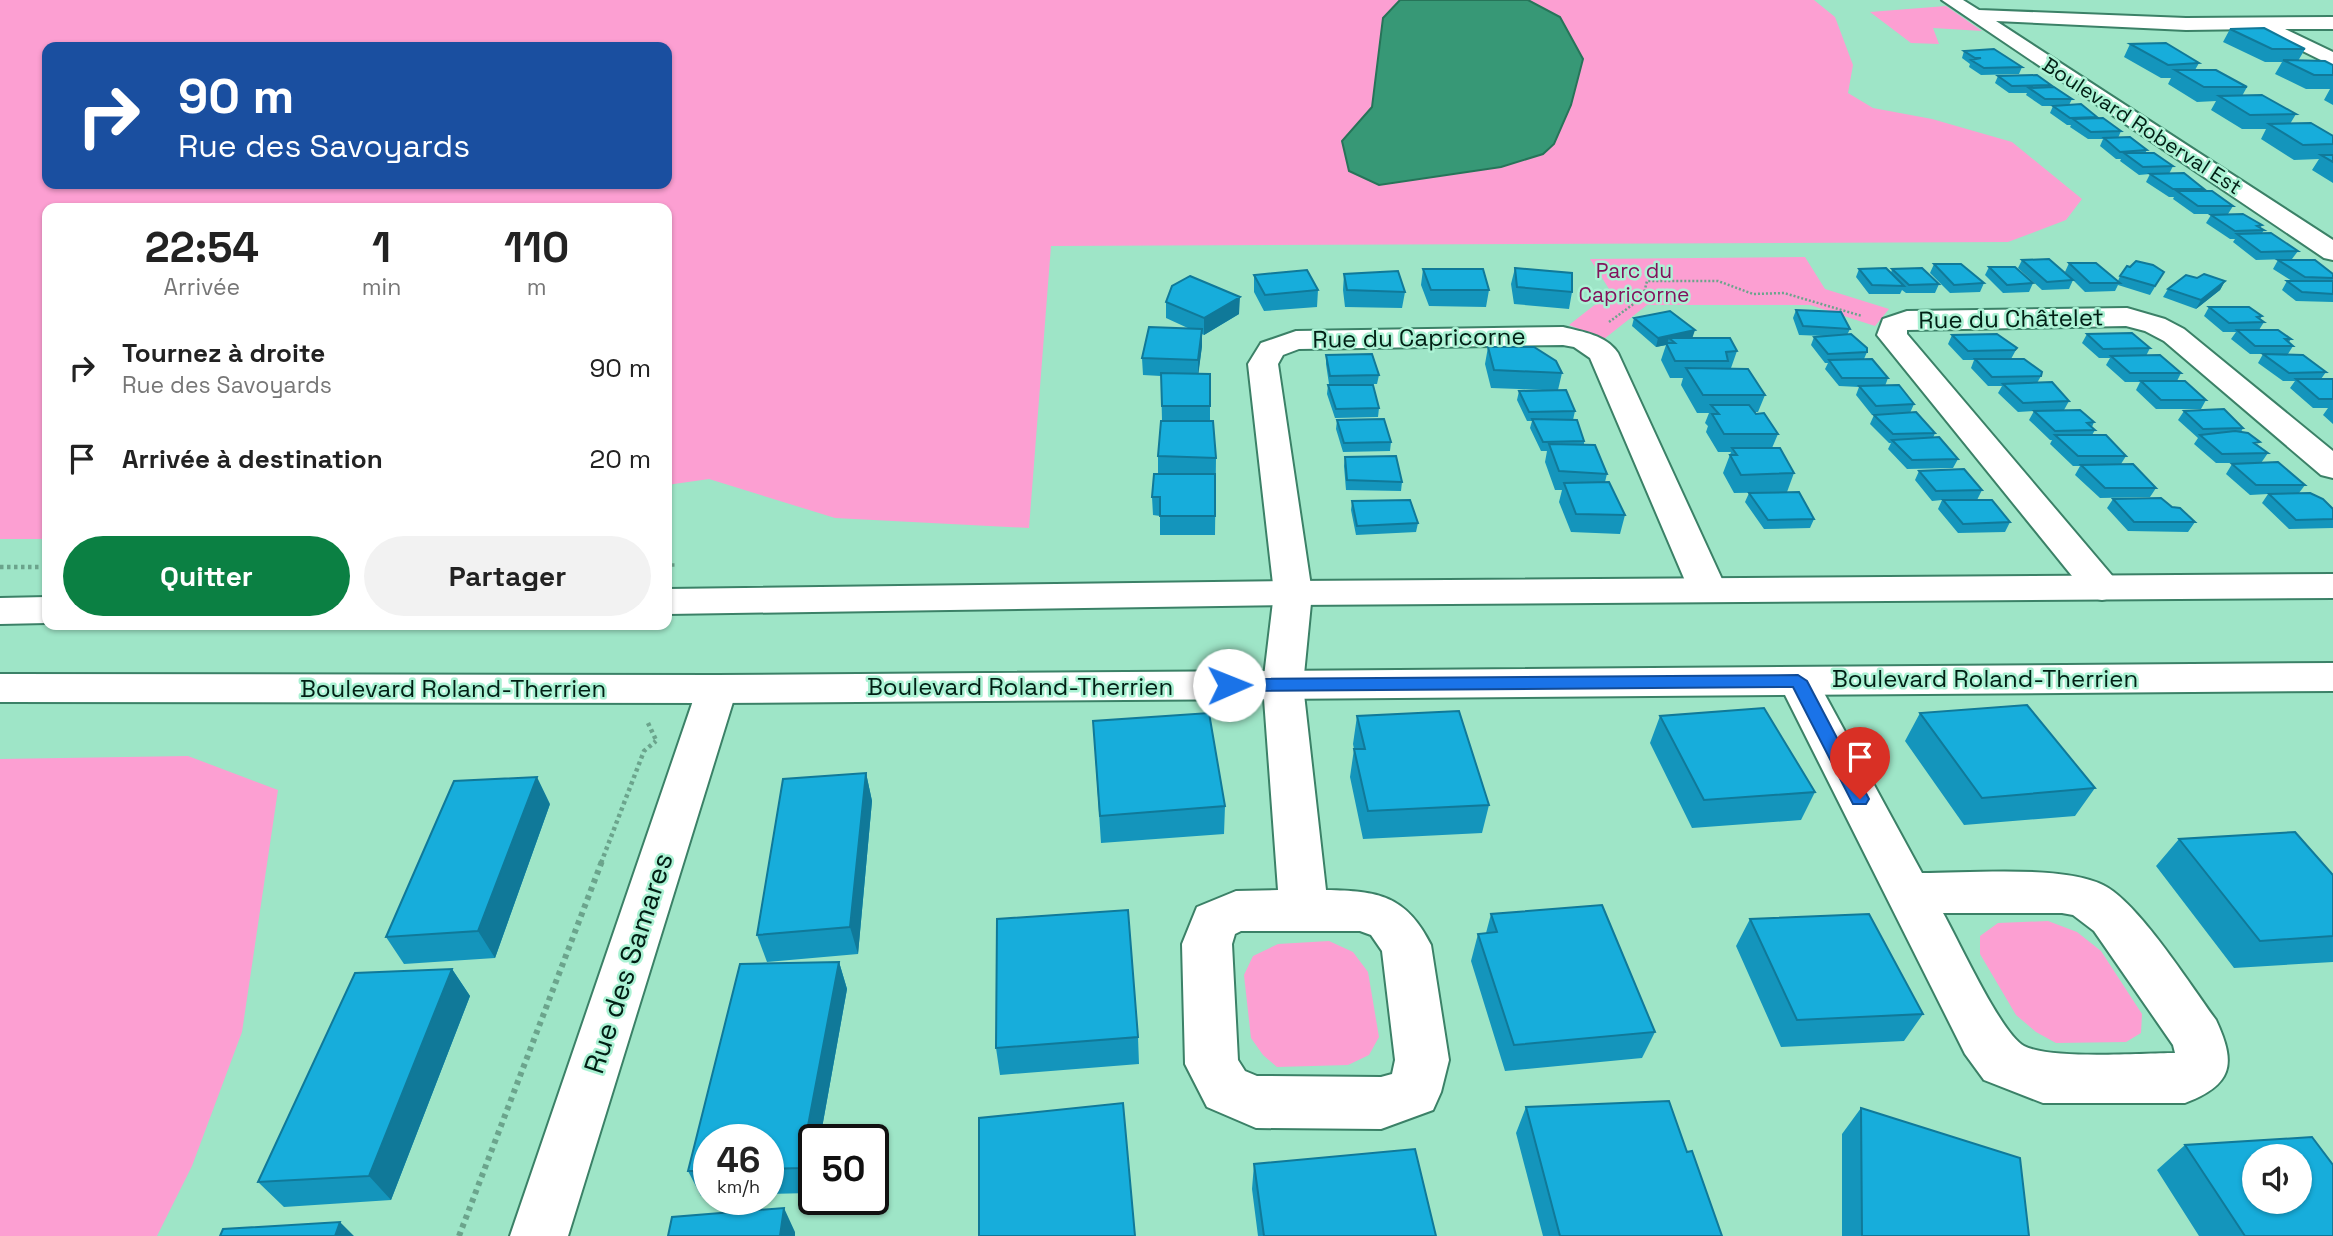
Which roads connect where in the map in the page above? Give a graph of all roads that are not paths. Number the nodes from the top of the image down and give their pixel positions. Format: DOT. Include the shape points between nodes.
graph roads {
  1 [pos="1951,0"];
  2 [pos="2223,6"];
  3 [pos="1980,8"];
  4 [pos="2007,15"];
  5 [pos="2259,23"];
  6 [pos="2333,23"];
  7 [pos="2186,24"];
  8 [pos="2072,37"];
  9 [pos="2012,40"];
  10 [pos="2046,40"];
  11 [pos="2333,60"];
  12 [pos="2138,98"];
  13 [pos="2333,252"];
  14 [pos="2333,468"];
  15 [pos="2333,586"];
  16 [pos="2102,588"];
  17 [pos="1708,590"];
  18 [pos="1293,593"];
  19 [pos="672,602"];
  20 [pos="42,610"];
  21 [pos="0,611"];
  22 [pos="2333,677"];
  23 [pos="1798,681"];
  24 [pos="1283,685"];
  25 [pos="0,688"];
  26 [pos="717,689"];
  27 [pos="1909,893"];
  28 [pos="1304,910"];
  29 [pos="539,1236"];
  1 -- 3 [label="street, Boulevard Roberval Est"];
  2 -- 5 [label="street"];
  3 -- 4 [label="street, Boulevard Roberval Est"];
  3 -- 9 [label="street, Boulevard Roberval Est"];
  4 -- 7 [label="street"];
  4 -- 10 [label="street, Boulevard Roberval Est"];
  5 -- 6 [label="street"];
  5 -- 7 [label="street"];
  5 -- 11 [label="street"];
  7 -- 8 [label="street"];
  9 -- 10 [label="street"];
  9 -- 13 [label="street, Boulevard Roberval Est"];
  10 -- 12 [label="street, Boulevard Roberval Est"];
  14 -- 16 [label="street, Rue du Châtelet" via="2174,335 2155,325 2127,317 1907,320 1893,325 1892,335"];
  15 -- 16 [label="street"];
  16 -- 17 [label="street"];
  17 -- 18 [label="street"];
  17 -- 18 [label="street, Rue du Capricorne" via="1603,353 1584,341 1563,336 1296,340 1270,349 1263,364"];
  18 -- 19 [label="street"];
  18 -- 24 [label="street, Rue du Capricorne"];
  20 -- 21 [label="street"];
  22 -- 23 [label="street, Boulevard Roland-Therrien"];
  23 -- 24 [label="street, Boulevard Roland-Therrien"];
  23 -- 27 [label="street"];
  24 -- 26 [label="street, Boulevard Roland-Therrien"];
  24 -- 28 [label="street, Rue du Capricorne"];
  25 -- 26 [label="street, Boulevard Roland-Therrien"];
  26 -- 29 [label="street, Rue des Samares"];
  27 -- 27 [label="street" via="1983,1037 2003,1063 2043,1078 2185,1077 2203,1064 2198,1037 2111,917 2087,899 2062,892"];
  28 -- 28 [label="street" via="1236,911 1214,921 1207,944 1212,1064 1226,1089 1256,1102 1381,1103 1414,1092 1422,1060 1406,945 1388,921 1362,911"];
}
